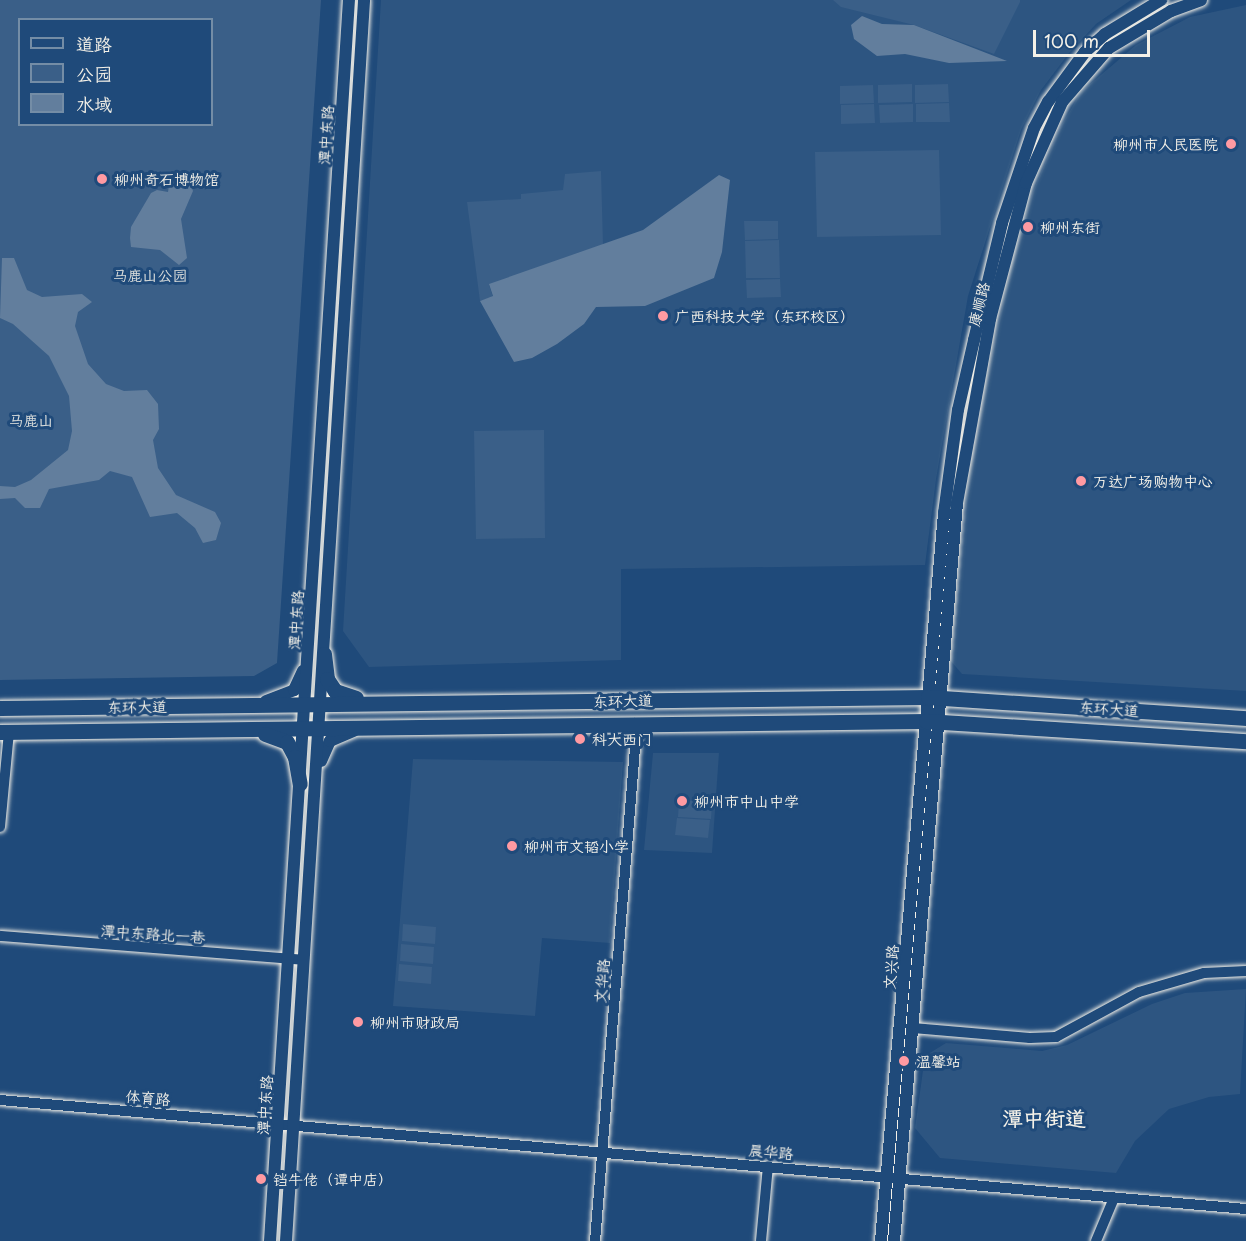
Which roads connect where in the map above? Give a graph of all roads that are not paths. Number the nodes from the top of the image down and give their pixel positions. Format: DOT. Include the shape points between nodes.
graph roads {
  1 [pos="350,0"];
  2 [pos="363,0"];
  3 [pos="1161,0"];
  4 [pos="1201,0"];
  5 [pos="308,652"];
  6 [pos="324,654"];
  7 [pos="934,697"];
  8 [pos="380,703"];
  9 [pos="321,704"];
  10 [pos="250,705"];
  11 [pos="304,705"];
  12 [pos="0,708"];
  13 [pos="1246,718"];
  14 [pos="932,722"];
  15 [pos="638,723"];
  16 [pos="365,728"];
  17 [pos="320,729"];
  18 [pos="245,730"];
  19 [pos="303,730"];
  20 [pos="4,732"];
  21 [pos="1246,741"];
  22 [pos="316,782"];
  23 [pos="300,784"];
  24 [pos="0,827"];
  25 [pos="0,936"];
  26 [pos="288,958"];
  27 [pos="304,960"];
  28 [pos="1246,971"];
  29 [pos="912,1028"];
  30 [pos="0,1100"];
  31 [pos="278,1124"];
  32 [pos="294,1125"];
  33 [pos="602,1151"];
  34 [pos="768,1166"];
  35 [pos="887,1176"];
  36 [pos="900,1177"];
  37 [pos="1114,1198"];
  38 [pos="1246,1209"];
  39 [pos="270,1241"];
  40 [pos="286,1241"];
  41 [pos="595,1241"];
  42 [pos="761,1241"];
  43 [pos="881,1241"];
  44 [pos="894,1241"];
  45 [pos="1096,1241"];
  1 -- 5 [label="main road, 潭中东路"];
  2 -- 6 [label="main road, 潭中东路"];
  3 -- 7 [label="main road, 康顺路" via="1105,34 1085,52 1048,102 1022,162 1002,224 958,410 944,513"];
  4 -- 7 [label="main road, 康顺路" via="1137,30 1109,48 1085,71 1062,102 1026,183 990,319 968,426"];
  5 -- 10 [label="main road" via="294,690 282,698"];
  5 -- 11 [label="main road, 潭中东路"];
  6 -- 8 [label="highway" via="327,679 335,691"];
  6 -- 9 [label="main road, 潭中东路"];
  7 -- 8 [label="highway, 东环大道"];
  7 -- 13 [label="highway, 东环大道"];
  7 -- 14 [label="main road, 文兴路"];
  8 -- 9 [label="highway, 东环大道"];
  9 -- 11 [label="highway, 东环大道"];
  9 -- 17 [label="main road, 潭中东路"];
  10 -- 11 [label="highway, 东环大道"];
  10 -- 12 [label="highway, 东环大道"];
  11 -- 19 [label="main road, 潭中东路"];
  14 -- 15 [label="highway, 东环大道"];
  14 -- 21 [label="highway, 东环大道"];
  14 -- 29 [label="main road, 文兴路"];
  14 -- 35 [label="main road, 文兴路"];
  15 -- 16 [label="highway, 东环大道"];
  15 -- 33 [label="street, 文华路"];
  16 -- 17 [label="highway, 东环大道"];
  16 -- 22 [label="main road" via="330,741"];
  17 -- 19 [label="highway, 东环大道"];
  17 -- 22 [label="main road, 潭中东路"];
  18 -- 19 [label="highway, 东环大道"];
  18 -- 20 [label="highway, 东环大道"];
  18 -- 23 [label="highway" via="287,742 295,757"];
  19 -- 23 [label="main road, 潭中东路"];
  20 -- 24 [label="street"];
  22 -- 27 [label="main road, 潭中东路"];
  23 -- 26 [label="main road, 潭中东路"];
  25 -- 26 [label="street, 潭中东路北一巷"];
  26 -- 27 [label="street, 潭中东路北一巷"];
  26 -- 31 [label="main road, 潭中东路"];
  27 -- 32 [label="main road, 潭中东路"];
  28 -- 29 [label="street" via="1204,973 1139,992 1056,1037"];
  29 -- 36 [label="main road, 文兴路"];
  30 -- 31 [label="street, 体育路"];
  31 -- 32 [label="street, 体育路"];
  31 -- 39 [label="main road, 潭中东路"];
  32 -- 33 [label="street, 晨华路"];
  32 -- 40 [label="main road, 潭中东路"];
  33 -- 34 [label="street, 晨华路"];
  33 -- 41 [label="street, 文华路"];
  34 -- 35 [label="street, 晨华路"];
  34 -- 42 [label="street"];
  35 -- 36 [label="street, 晨华路"];
  35 -- 43 [label="main road, 文兴路"];
  36 -- 37 [label="street, 晨华路"];
  36 -- 44 [label="main road, 文兴路"];
  37 -- 38 [label="street, 晨华路"];
  37 -- 45 [label="street"];
}
